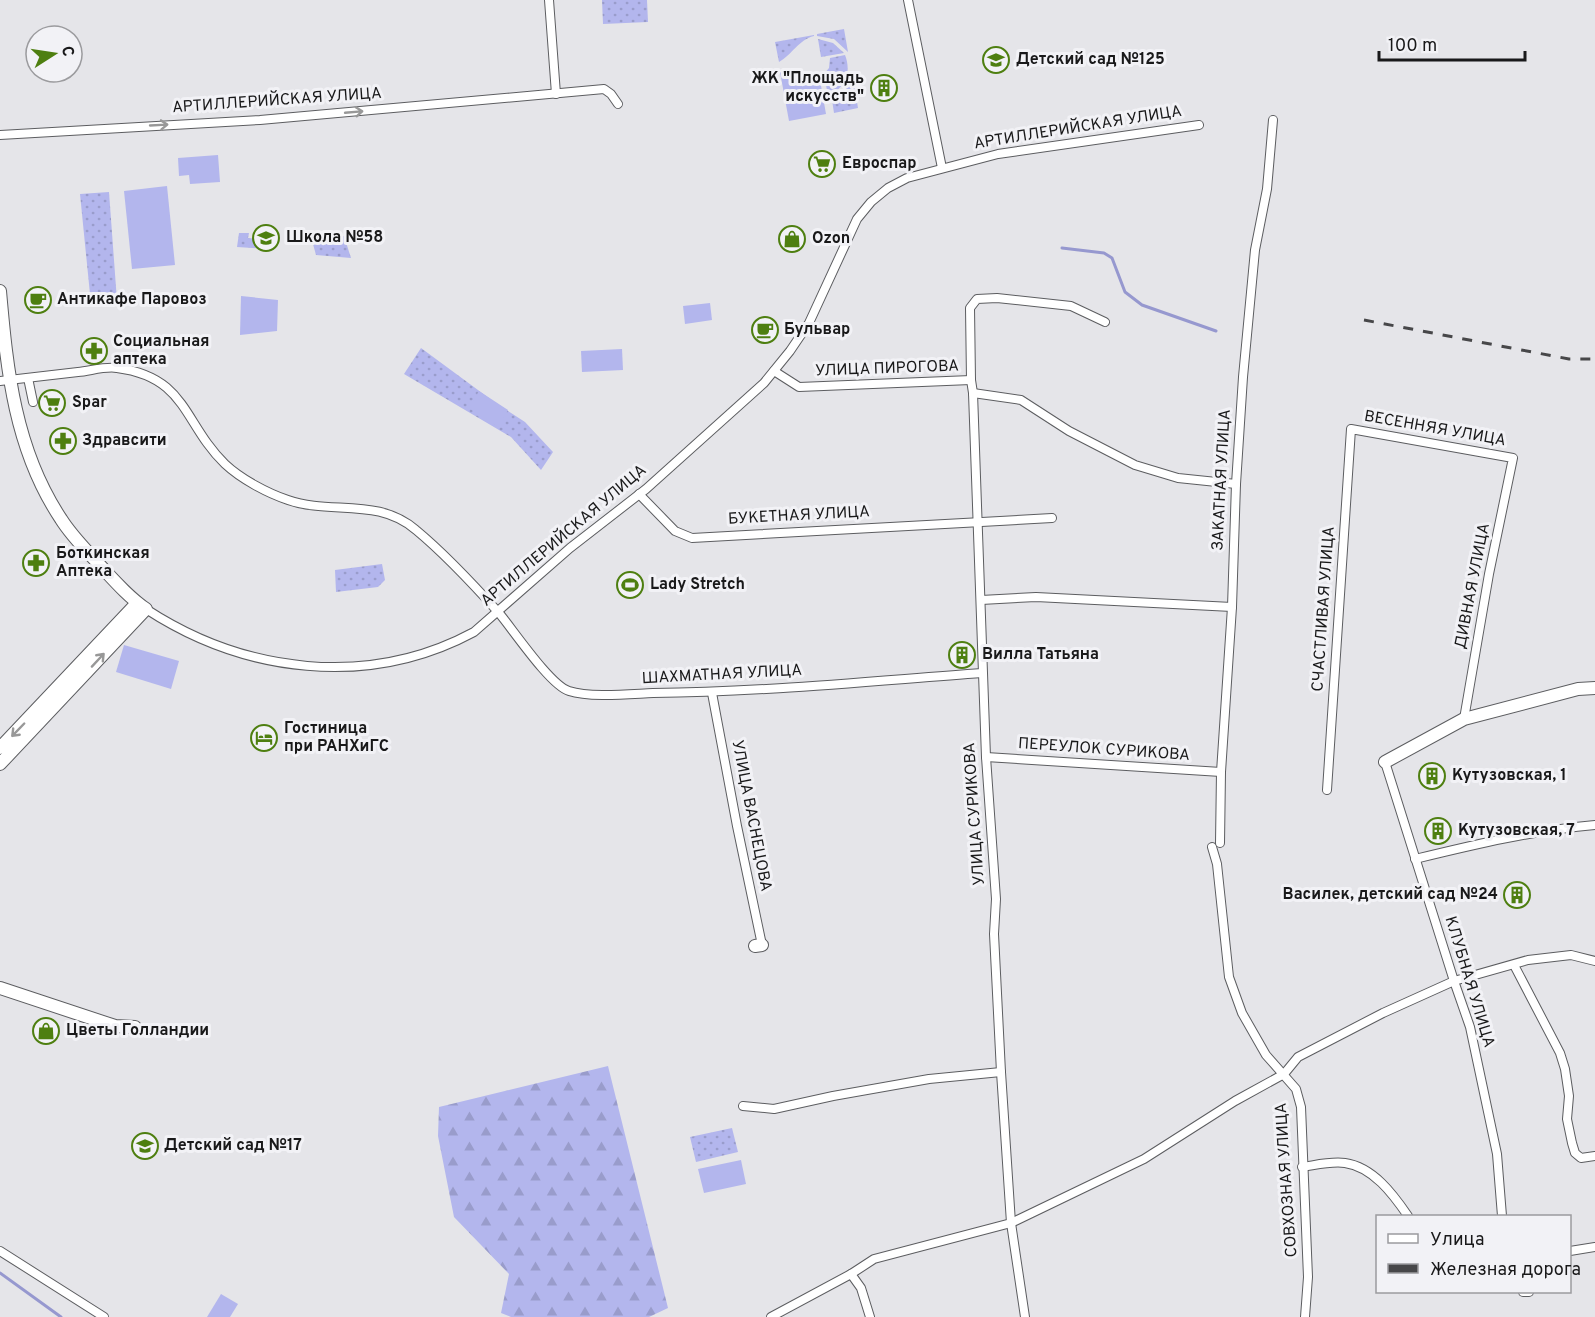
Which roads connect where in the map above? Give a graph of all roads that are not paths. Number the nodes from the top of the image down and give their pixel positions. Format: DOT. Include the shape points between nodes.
graph roads {
  1 [pos="549,0"];
  2 [pos="909,0"];
  3 [pos="556,94"];
  4 [pos="618,104"];
  5 [pos="1273,120"];
  6 [pos="1199,125"];
  7 [pos="0,135"];
  8 [pos="942,168"];
  9 [pos="0,291"];
  10 [pos="1106,322"];
  11 [pos="774,371"];
  12 [pos="28,378"];
  13 [pos="5,380"];
  14 [pos="971,380"];
  15 [pos="973,393"];
  16 [pos="33,402"];
  17 [pos="1351,429"];
  18 [pos="1514,458"];
  19 [pos="1236,484"];
  20 [pos="639,494"];
  21 [pos="1052,518"];
  22 [pos="977,522"];
  23 [pos="981,600"];
  24 [pos="142,606"];
  25 [pos="1232,607"];
  26 [pos="498,613"];
  27 [pos="982,673"];
  28 [pos="1595,688"];
  29 [pos="712,693"];
  30 [pos="1464,719"];
  31 [pos="0,748"];
  32 [pos="986,757"];
  33 [pos="1385,762"];
  34 [pos="0,764"];
  35 [pos="1221,772"];
  36 [pos="1327,790"];
  37 [pos="1595,825"];
  38 [pos="1216,845"];
  39 [pos="1415,859"];
  40 [pos="759,945"];
  41 [pos="1595,961"];
  42 [pos="1514,965"];
  43 [pos="1454,981"];
  44 [pos="0,988"];
  45 [pos="135,1028"];
  46 [pos="1000,1072"];
  47 [pos="1284,1074"];
  48 [pos="743,1106"];
  49 [pos="1595,1156"];
  50 [pos="1302,1167"];
  51 [pos="1407,1215"];
  52 [pos="1502,1215"];
  53 [pos="1011,1222"];
  54 [pos="1595,1247"];
  55 [pos="0,1251"];
  56 [pos="1571,1251"];
  57 [pos="851,1274"];
  58 [pos="104,1317"];
  59 [pos="771,1317"];
  60 [pos="870,1317"];
  61 [pos="1025,1317"];
  62 [pos="1305,1317"];
  1 -- 3 [label="street"];
  2 -- 8 [label="street"];
  3 -- 4 [label="street, АРТИЛЛЕРИЙСКАЯ УЛИЦА" via="604,89"];
  7 -- 3 [label="street, АРТИЛЛЕРИЙСКАЯ УЛИЦА, one-way" via="260,120"];
  5 -- 19 [label="street, ЗАКАТНАЯ УЛИЦА" via="1267,189 1252,273"];
  6 -- 8 [label="street, АРТИЛЛЕРИЙСКАЯ УЛИЦА" via="1019,150"];
  8 -- 11 [label="street, АРТИЛЛЕРИЙСКАЯ УЛИЦА" via="907,178 871,202 857,219 809,323"];
  9 -- 13 [label="main road, АРТИЛЛЕРИЙСКАЯ УЛИЦА"];
  10 -- 14 [label="street, УЛИЦА СУРИКОВА" via="1071,306 977,299 970,308"];
  11 -- 14 [label="street, УЛИЦА ПИРОГОВА" via="799,387"];
  11 -- 20 [label="street, АРТИЛЛЕРИЙСКАЯ УЛИЦА"];
  12 -- 13 [label="street, ШАХМАТНАЯ УЛИЦА"];
  12 -- 16 [label="street"];
  12 -- 26 [label="street, ШАХМАТНАЯ УЛИЦА" via="115,368 161,382 177,397 226,464 247,480 289,501 369,509 396,516 421,535"];
  13 -- 24 [label="main road, АРТИЛЛЕРИЙСКАЯ УЛИЦА" via="34,469 61,520"];
  14 -- 15 [label="street, УЛИЦА СУРИКОВА"];
  15 -- 19 [label="street" via="1021,399 1069,431 1135,465 1178,478"];
  15 -- 22 [label="street, УЛИЦА СУРИКОВА"];
  17 -- 18 [label="street, ВЕСЕННЯЯ УЛИЦА"];
  17 -- 36 [label="street, СЧАСТЛИВАЯ УЛИЦА"];
  18 -- 30 [label="street, ДИВНАЯ УЛИЦА"];
  19 -- 25 [label="street, ЗАКАТНАЯ УЛИЦА"];
  20 -- 22 [label="street, БУКЕТНАЯ УЛИЦА" via="675,531 692,538"];
  20 -- 26 [label="street, АРТИЛЛЕРИЙСКАЯ УЛИЦА" via="570,548"];
  21 -- 22 [label="street, БУКЕТНАЯ УЛИЦА"];
  22 -- 23 [label="street, УЛИЦА СУРИКОВА"];
  23 -- 25 [label="street" via="1036,597"];
  23 -- 27 [label="street, УЛИЦА СУРИКОВА"];
  24 -- 26 [label="street, АРТИЛЛЕРИЙСКАЯ УЛИЦА" via="173,626 239,653 289,665 325,667 390,662 436,650 474,632"];
  24 -- 31 [label="main road, one-way"];
  34 -- 24 [label="main road, one-way"];
  25 -- 35 [label="street, ЗАКАТНАЯ УЛИЦА"];
  26 -- 29 [label="street, ШАХМАТНАЯ УЛИЦА" via="550,676 570,692"];
  27 -- 29 [label="street, ШАХМАТНАЯ УЛИЦА"];
  27 -- 32 [label="street, УЛИЦА СУРИКОВА"];
  28 -- 30 [label="main road" via="1578,688"];
  29 -- 40 [label="street, УЛИЦА ВАСНЕЦОВА"];
  30 -- 33 [label="main road"];
  32 -- 35 [label="street, ПЕРЕУЛОК СУРИКОВА"];
  32 -- 46 [label="street, УЛИЦА СУРИКОВА" via="996,899"];
  33 -- 39 [label="street, КЛУБНАЯ УЛИЦА"];
  35 -- 38 [label="street, ЗАКАТНАЯ УЛИЦА"];
  37 -- 39 [label="street" via="1547,829"];
  38 -- 47 [label="street, СОВХОЗНАЯ УЛИЦА" via="1229,977 1242,1013 1261,1047"];
  39 -- 43 [label="street, КЛУБНАЯ УЛИЦА"];
  41 -- 42 [label="street" via="1571,956"];
  42 -- 43 [label="street"];
  42 -- 49 [label="street" via="1560,1053 1575,1153 1581,1158"];
  43 -- 47 [label="street" via="1298,1058"];
  43 -- 52 [label="street, КЛУБНАЯ УЛИЦА" via="1485,1090 1497,1154"];
  44 -- 45 [label="main road" via="115,1026"];
  46 -- 48 [label="street" via="929,1079 774,1109"];
  46 -- 53 [label="street, УЛИЦА СУРИКОВА"];
  47 -- 50 [label="street, СОВХОЗНАЯ УЛИЦА" via="1296,1089 1301,1107"];
  47 -- 53 [label="street" via="1144,1159"];
  50 -- 51 [label="street" via="1343,1163 1361,1167 1376,1178"];
  50 -- 62 [label="street, СОВХОЗНАЯ УЛИЦА" via="1308,1277"];
  53 -- 57 [label="street" via="874,1259"];
  53 -- 61 [label="street, УЛИЦА СУРИКОВА"];
  54 -- 56 [label="street"];
  55 -- 58 [label="street"];
  57 -- 59 [label="street"];
  57 -- 60 [label="street" via="861,1288"];
}
